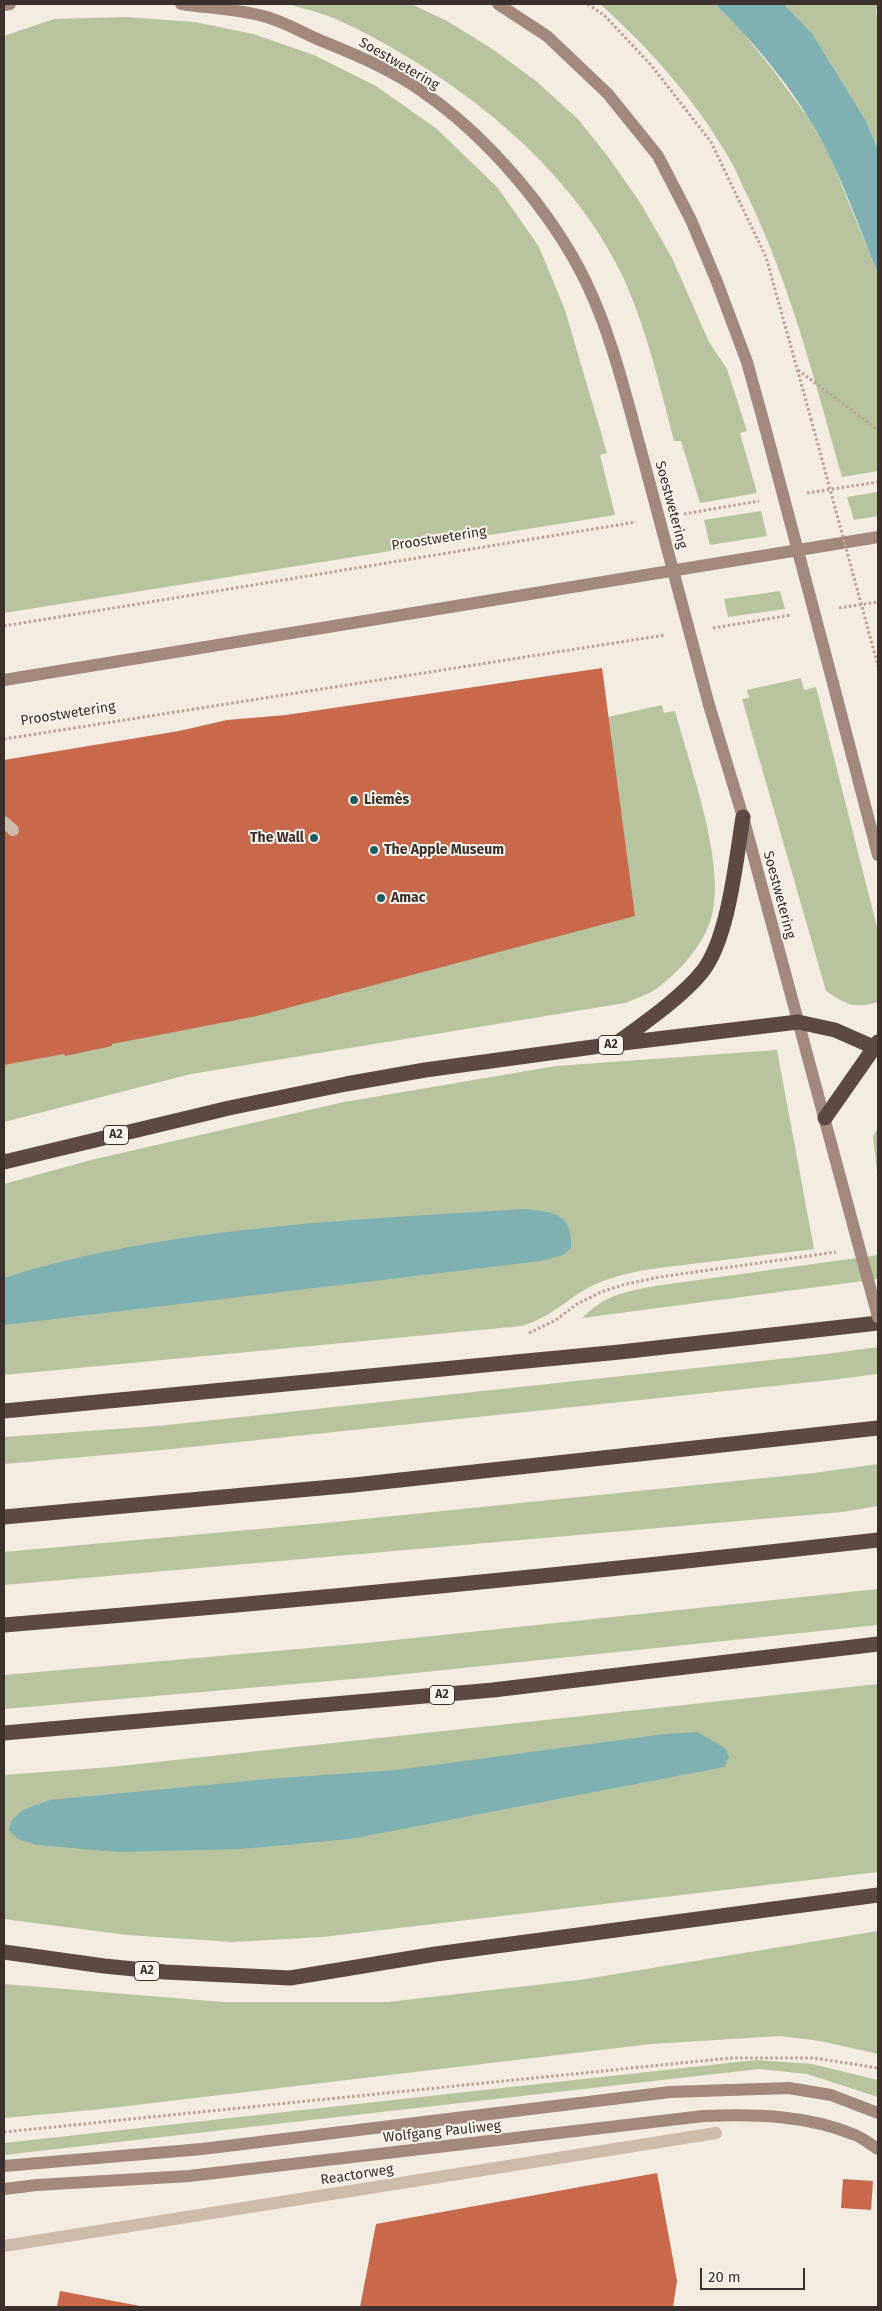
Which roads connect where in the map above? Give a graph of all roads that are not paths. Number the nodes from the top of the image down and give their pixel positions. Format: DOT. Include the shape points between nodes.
graph roads {
  1 [pos="10,4"];
  2 [pos="181,4"];
  3 [pos="498,4"];
  4 [pos="4,5"];
  5 [pos="878,537"];
  6 [pos="4,680"];
  7 [pos="743,817"];
  8 [pos="878,856"];
  9 [pos="798,1022"];
  10 [pos="616,1044"];
  11 [pos="877,1046"];
  12 [pos="824,1118"];
  13 [pos="4,1162"];
  14 [pos="878,1317"];
  15 [pos="878,1323"];
  16 [pos="4,1411"];
  17 [pos="878,1428"];
  18 [pos="4,1517"];
  19 [pos="878,1540"];
  20 [pos="4,1625"];
  21 [pos="878,1644"];
  22 [pos="4,1733"];
  23 [pos="878,1895"];
  24 [pos="4,1952"];
  25 [pos="878,2113"];
  26 [pos="716,2133"];
  27 [pos="878,2149"];
  28 [pos="4,2166"];
  29 [pos="4,2189"];
  30 [pos="4,2246"];
  1 -- 4 [label="main road"];
  2 -- 7 [label="main road, Soestwetering, bridge" via="264,16 357,55 422,91 473,131 515,177 565,245 586,282 623,384 709,704"];
  3 -- 8 [label="main road, bridge" via="547,36 608,94 658,156 691,220 747,362"];
  5 -- 6 [label="main road"];
  7 -- 9 [label="main road, Soestwetering"];
  7 -- 10 [label="highway, A2" via="728,906 717,943 702,971 647,1022"];
  9 -- 10 [label="highway, A2"];
  9 -- 11 [label="highway, A2" via="835,1030"];
  9 -- 12 [label="main road, Soestwetering"];
  10 -- 13 [label="highway, A2" via="346,1084 229,1108"];
  11 -- 12 [label="highway, A2"];
  12 -- 14 [label="main road, Soestwetering, bridge"];
  15 -- 16 [label="highway" via="620,1352"];
  17 -- 18 [label="highway" via="354,1486"];
  19 -- 20 [label="highway" via="607,1571"];
  21 -- 22 [label="highway, A2" via="484,1691"];
  23 -- 24 [label="highway, A2" via="436,1954 290,1978 165,1972"];
  25 -- 28 [label="main road, Wolfgang Pauliweg" via="831,2095 789,2088 670,2092 202,2149"];
  26 -- 30 [label="street, Reactorweg"];
  27 -- 29 [label="main road, Wolfgang Pauliweg" via="856,2135 800,2120 753,2114 704,2116 189,2176"];
}
